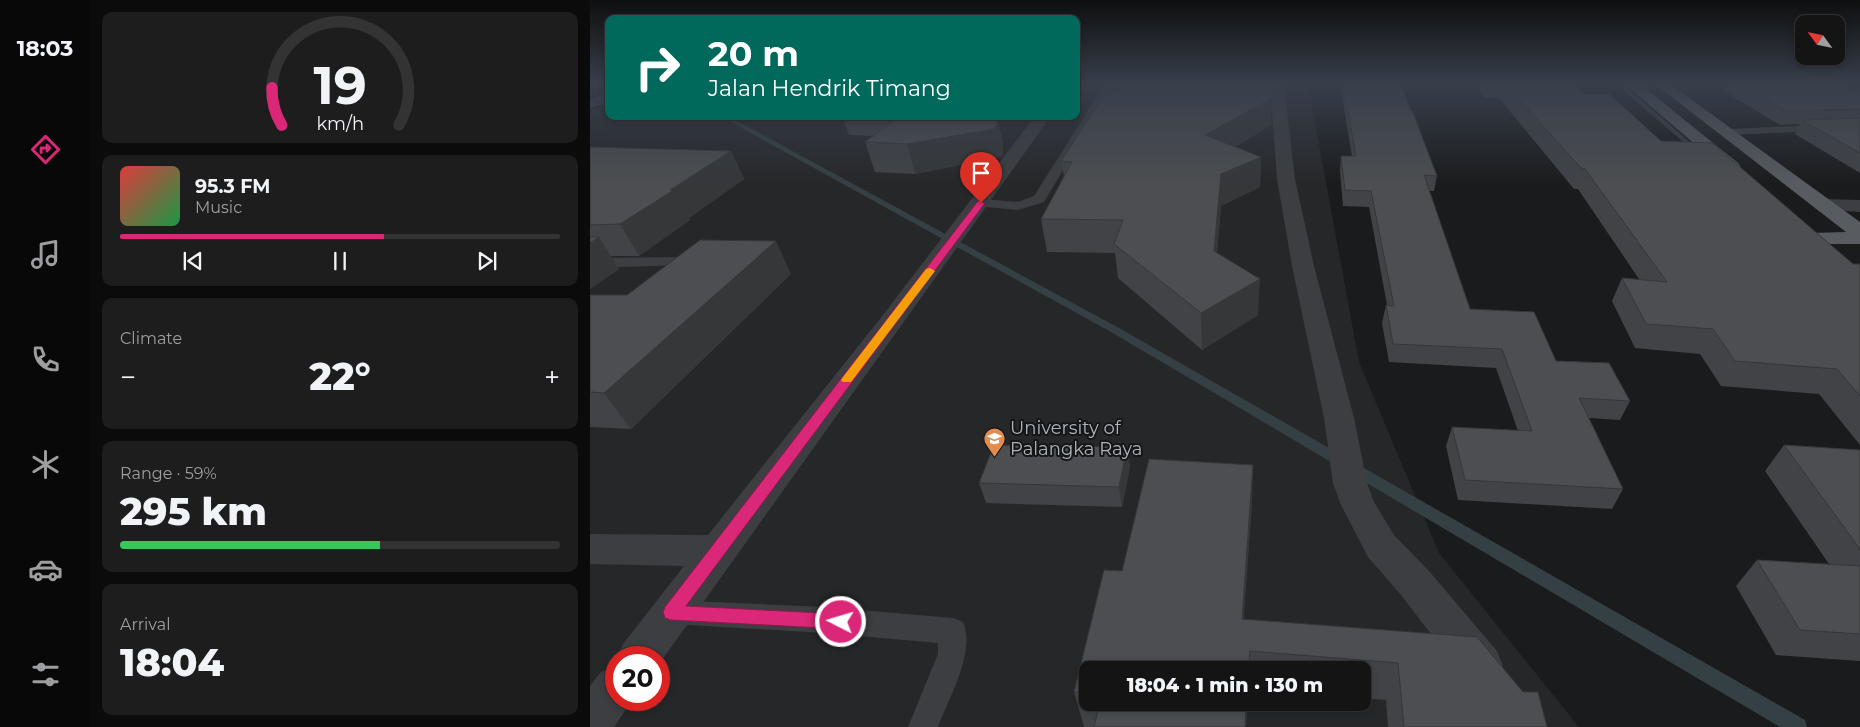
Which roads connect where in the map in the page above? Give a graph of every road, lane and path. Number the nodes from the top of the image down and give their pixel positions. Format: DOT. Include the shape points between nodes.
graph roads {
  1 [pos="1089,118"];
  2 [pos="1279,118"];
  3 [pos="1673,118"];
  4 [pos="1709,118"];
  5 [pos="1040,120"];
  6 [pos="1860,126"];
  7 [pos="1728,132"];
  8 [pos="1743,176"];
  9 [pos="981,203"];
  10 [pos="1823,205"];
  11 [pos="1860,206"];
  12 [pos="1860,232"];
  13 [pos="1860,238"];
  14 [pos="1838,254"];
  15 [pos="682,262"];
  16 [pos="590,263"];
  17 [pos="590,550"];
  18 [pos="716,551"];
  19 [pos="671,612"];
  20 [pos="647,646"];
  21 [pos="1501,689"];
  22 [pos="605,702"];
  23 [pos="590,723"];
  24 [pos="923,727"];
  1 -- 9 [label="lane" via="1039,199 1015,207"];
  2 -- 21 [label="street" via="1286,179 1303,266 1339,418 1350,483 1358,505 1381,546"];
  3 -- 8 [label="main road"];
  4 -- 7 [label="main road"];
  5 -- 9 [label="street"];
  6 -- 7 [label="lane"];
  7 -- 10 [label="main road"];
  9 -- 18 [label="street"];
  10 -- 11 [label="street"];
  10 -- 12 [label="main road"];
  13 -- 14 [label="main road" via="1811,232"];
  15 -- 16 [label="lane"];
  17 -- 18 [label="street"];
  18 -- 19 [label="street"];
  19 -- 20 [label="street"];
  19 -- 24 [label="lane" via="953,631 952,654"];
  22 -- 23 [label="street"];
}
